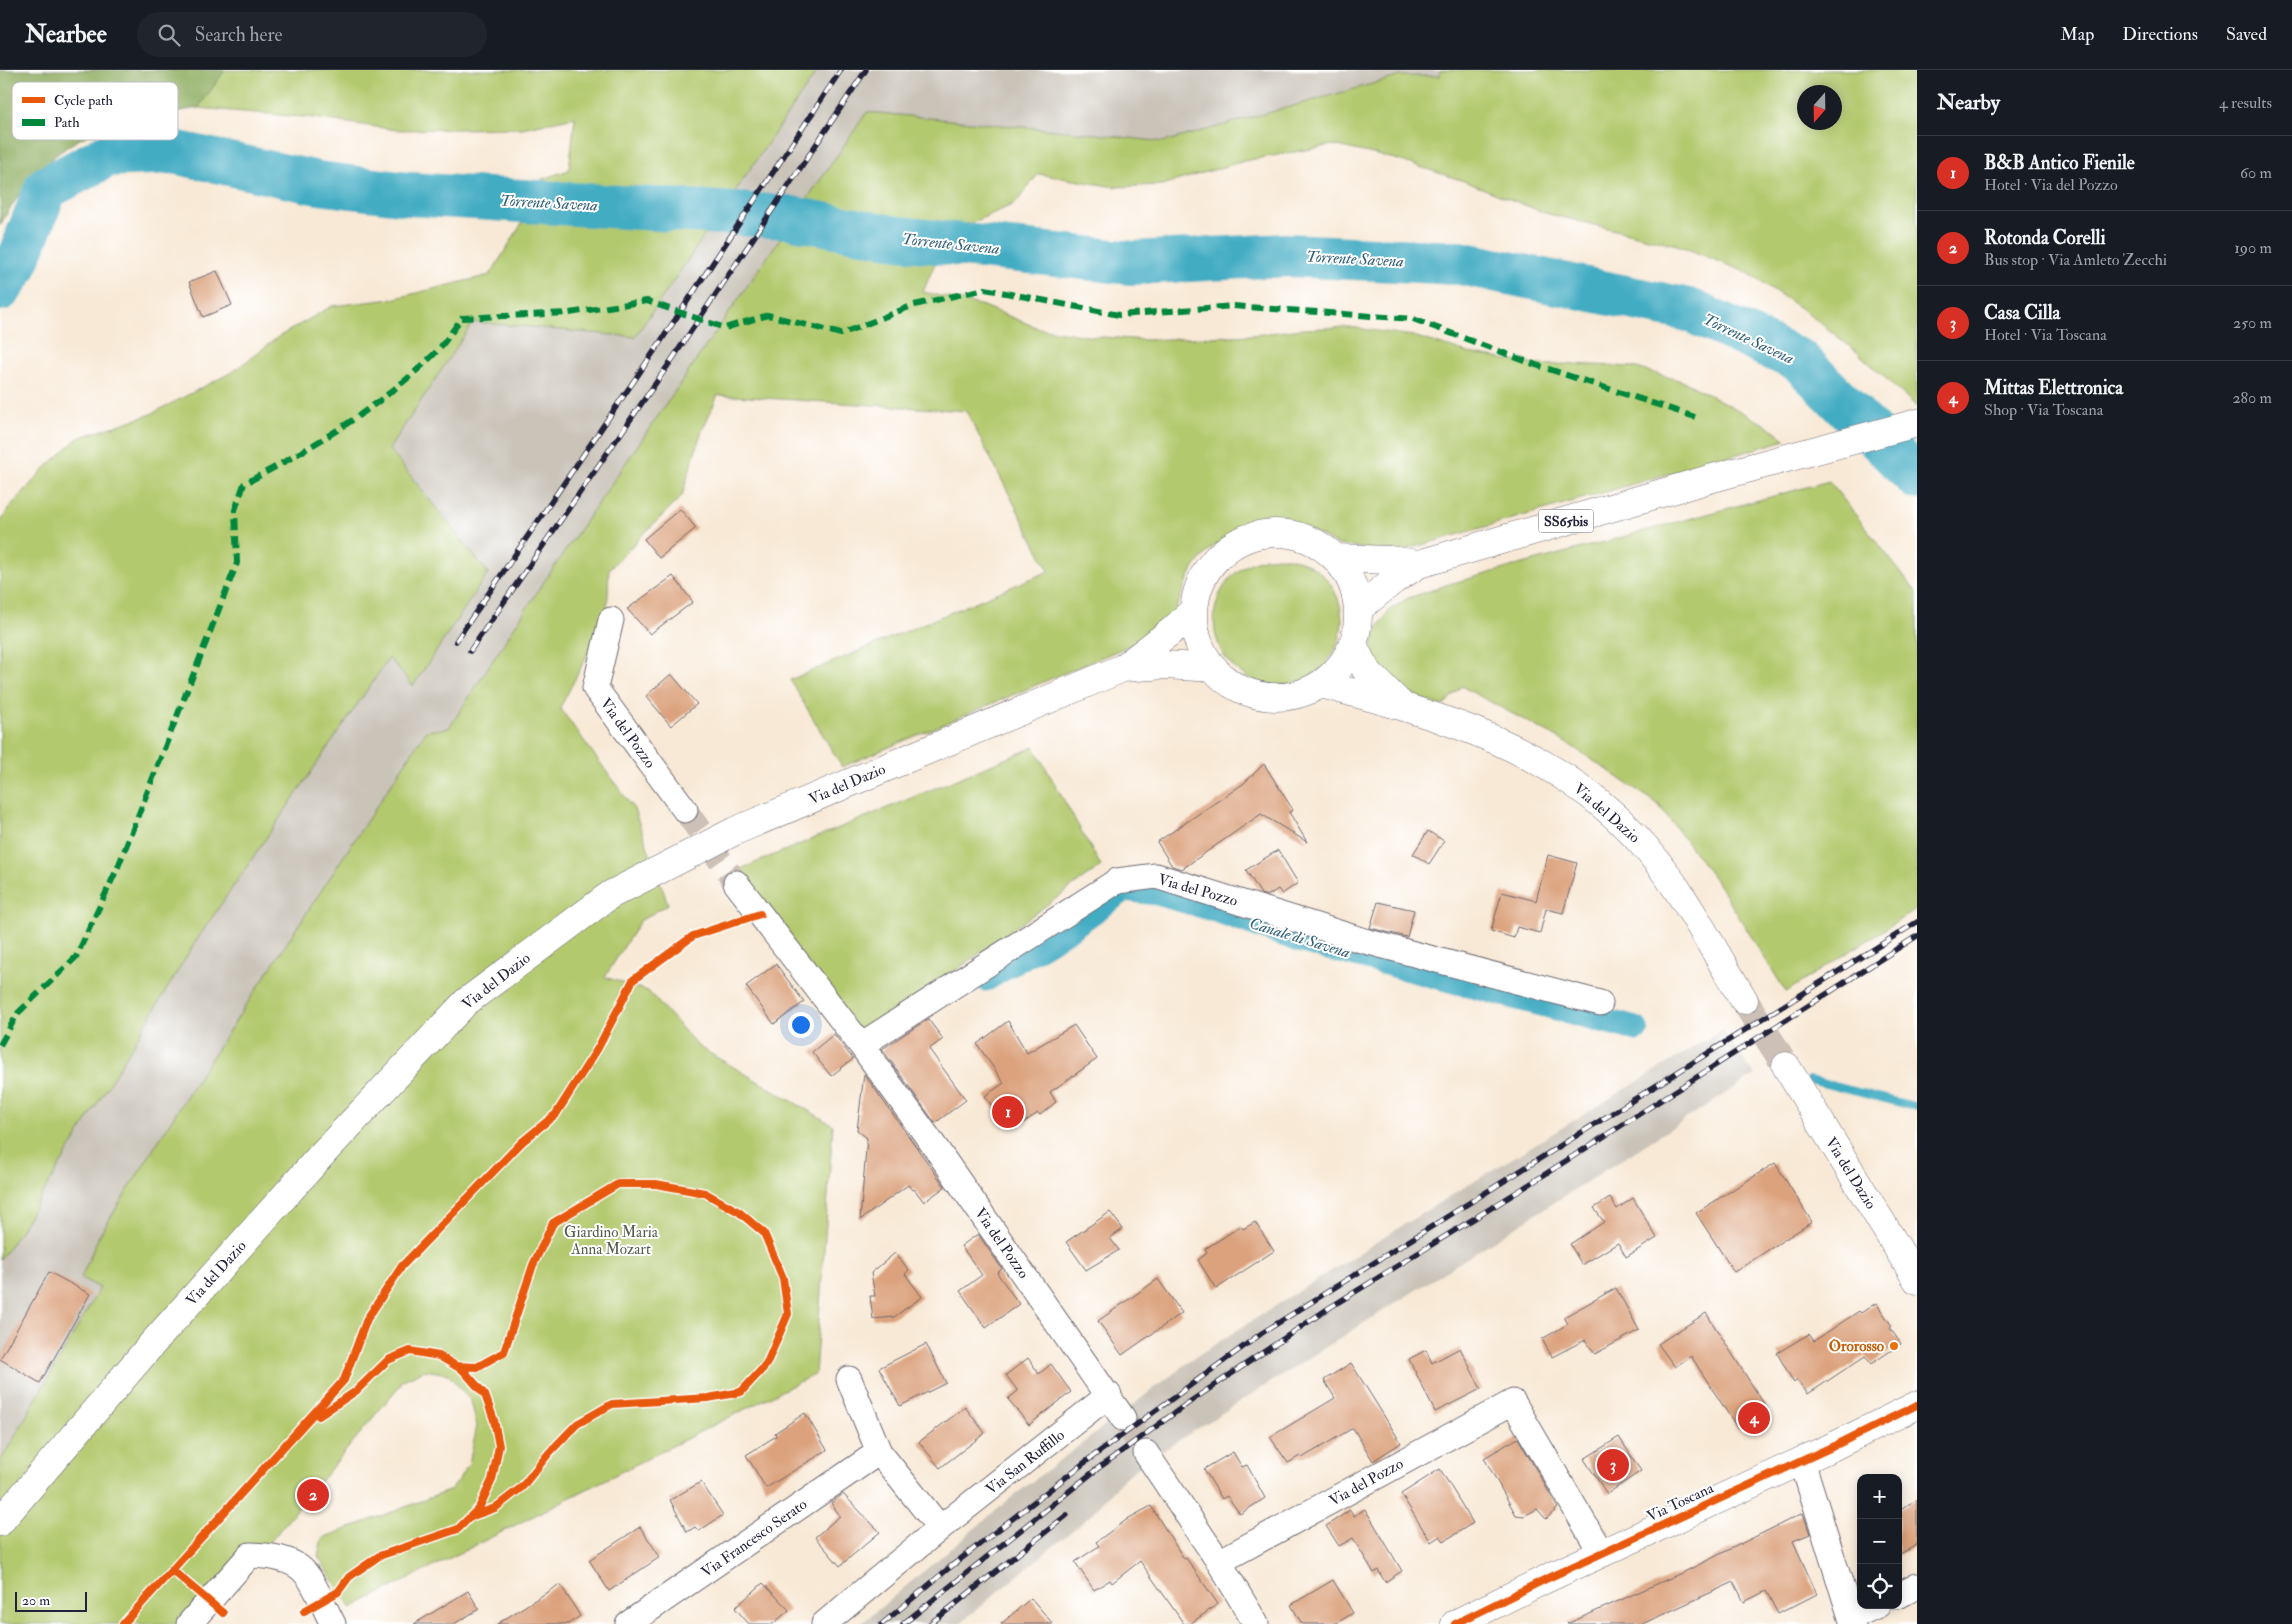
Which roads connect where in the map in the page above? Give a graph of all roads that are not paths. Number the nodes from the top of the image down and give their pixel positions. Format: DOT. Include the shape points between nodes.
graph roads {
  1 [pos="1917,423"];
  2 [pos="1336,558"];
  3 [pos="1419,564"];
  4 [pos="1358,609"];
  5 [pos="1194,610"];
  6 [pos="611,620"];
  7 [pos="1353,645"];
  8 [pos="1123,668"];
  9 [pos="1214,668"];
  10 [pos="1321,684"];
  11 [pos="1402,706"];
  12 [pos="684,810"];
  13 [pos="736,883"];
  14 [pos="1744,1000"];
  15 [pos="1600,1003"];
  16 [pos="861,1046"];
  17 [pos="1786,1066"];
  18 [pos="1917,1280"];
  19 [pos="849,1379"];
  20 [pos="1109,1395"];
  21 [pos="1917,1405"];
  22 [pos="1123,1418"];
  23 [pos="1146,1453"];
  24 [pos="884,1458"];
  25 [pos="1802,1461"];
  26 [pos="0,1522"];
  27 [pos="940,1528"];
  28 [pos="1602,1554"];
  29 [pos="1219,1562"];
  30 [pos="1917,1586"];
  31 [pos="1902,1594"];
  32 [pos="1872,1609"];
  33 [pos="1852,1621"];
  34 [pos="189,1624"];
  35 [pos="333,1624"];
  36 [pos="628,1624"];
  37 [pos="824,1624"];
  38 [pos="1256,1624"];
  39 [pos="1455,1624"];
  1 -- 3 [label="main road, SS65bis" via="1713,478"];
  2 -- 3 [label="main road, SS65bis"];
  2 -- 4 [label="main road" via="1352,582"];
  2 -- 5 [label="main road" via="1317,543 1295,534 1247,537 1226,549 1209,566 1198,587"];
  3 -- 4 [label="main road, SS65bis"];
  4 -- 7 [label="main road"];
  5 -- 8 [label="main road, Via del Dazio"];
  5 -- 9 [label="main road" via="1195,632 1202,651"];
  6 -- 12 [label="street, Via del Pozzo" via="595,688"];
  7 -- 10 [label="main road" via="1340,667"];
  7 -- 11 [label="main road, Via del Dazio" via="1366,670"];
  8 -- 9 [label="main road, Via del Dazio" via="1165,665"];
  8 -- 26 [label="main road, Via del Dazio" via="735,832 610,895 466,1002 152,1344"];
  9 -- 10 [label="main road" via="1228,682 1264,696 1284,697"];
  10 -- 11 [label="main road, Via del Dazio"];
  11 -- 14 [label="main road, Via del Dazio" via="1465,726 1510,745 1587,792 1646,848 1682,898"];
  13 -- 16 [label="street, Via del Pozzo"];
  15 -- 16 [label="street, Via del Pozzo" via="1361,940 1156,876 1116,881"];
  16 -- 20 [label="street, Via del Pozzo"];
  17 -- 18 [label="main road, Via del Dazio"];
  19 -- 24 [label="street"];
  20 -- 22 [label="street, Via del Pozzo"];
  20 -- 27 [label="street, Via San Ruffillo"];
  21 -- 25 [label="main road, Via Toscana"];
  23 -- 29 [label="street"];
  24 -- 27 [label="street"];
  24 -- 36 [label="street, Via Francesco Serato"];
  25 -- 28 [label="main road, Via Toscana"];
  25 -- 33 [label="street"];
  27 -- 37 [label="street, Via San Ruffillo"];
  28 -- 29 [label="street, Via del Pozzo" via="1513,1402"];
  28 -- 39 [label="main road, Via Toscana"];
  29 -- 38 [label="street"];
  30 -- 31 [label="street"];
  32 -- 33 [label="street"];
  34 -- 35 [label="street" via="250,1556 274,1556 292,1561 308,1575"];
}
